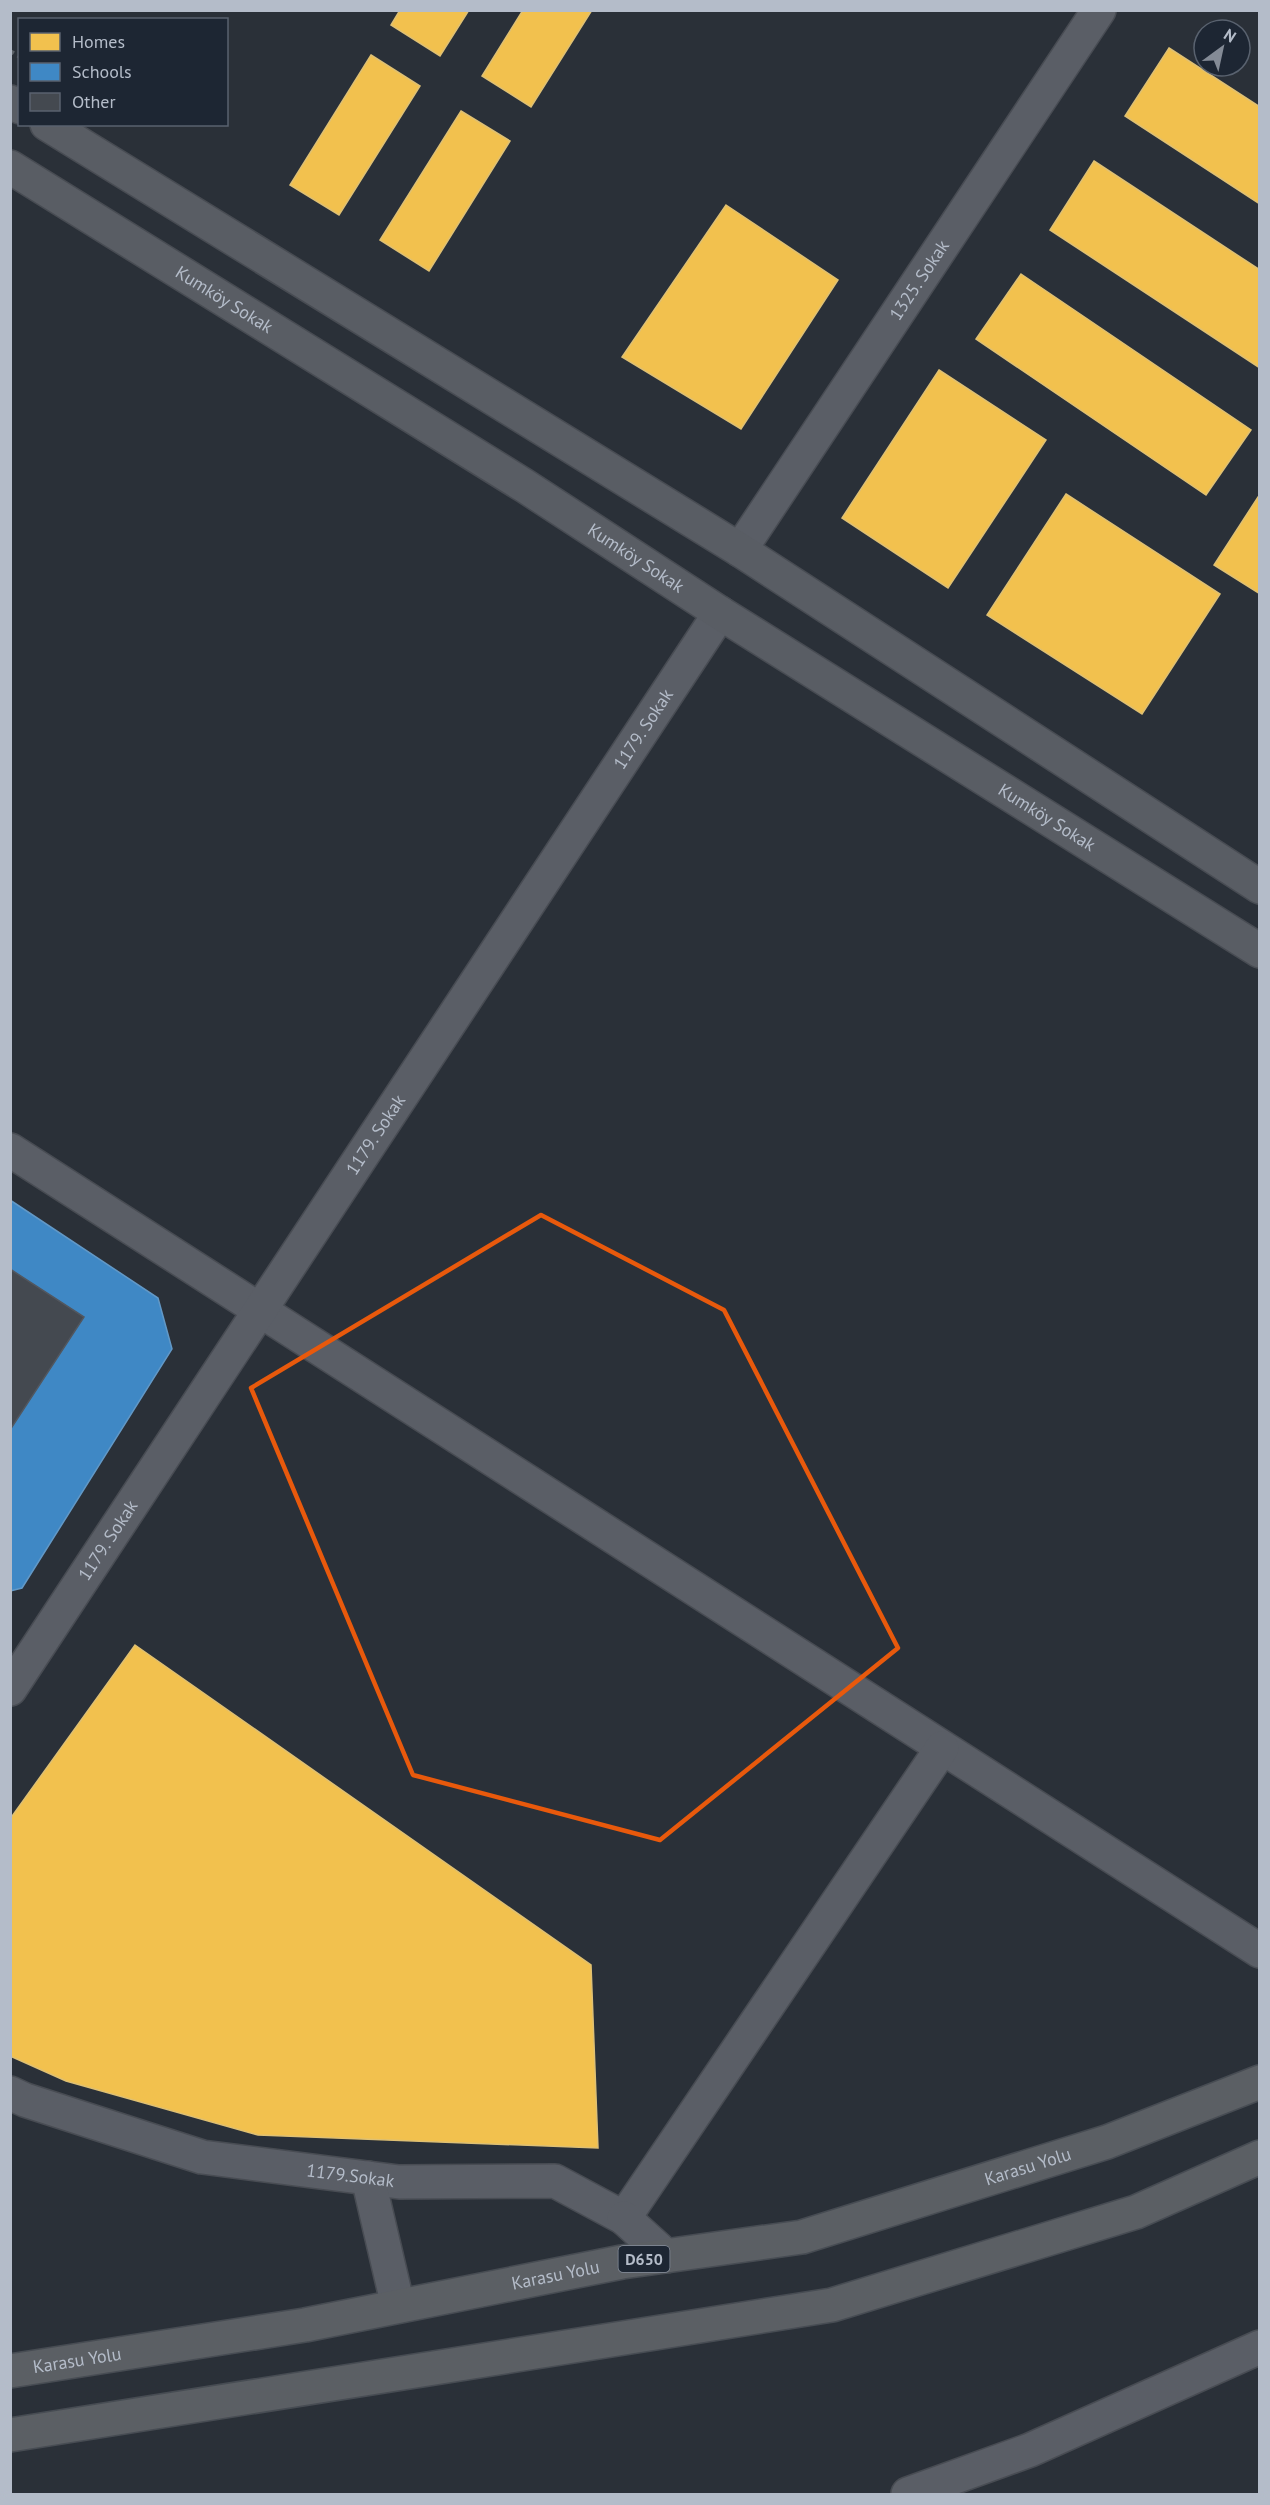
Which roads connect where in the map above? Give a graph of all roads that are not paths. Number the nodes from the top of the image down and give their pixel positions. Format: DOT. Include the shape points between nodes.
graph roads {
  1 [pos="1099,10"];
  2 [pos="50,126"];
  3 [pos="10,167"];
  4 [pos="740,550"];
  5 [pos="720,613"];
  6 [pos="1260,887"];
  7 [pos="1260,951"];
  8 [pos="10,1150"];
  9 [pos="258,1311"];
  10 [pos="10,1689"];
  11 [pos="942,1748"];
  12 [pos="1260,1951"];
  13 [pos="1260,2082"];
  14 [pos="10,2093"];
  15 [pos="1260,2157"];
  16 [pos="368,2178"];
  17 [pos="624,2218"];
  18 [pos="666,2256"];
  19 [pos="398,2306"];
  20 [pos="1260,2347"];
  21 [pos="10,2371"];
  22 [pos="10,2435"];
  23 [pos="908,2494"];
  1 -- 4 [label="street, 1325. Sokak"];
  2 -- 4 [label="main road"];
  3 -- 5 [label="main road, Kumköy Sokak" via="525,486"];
  4 -- 6 [label="main road"];
  5 -- 7 [label="main road, Kumköy Sokak"];
  5 -- 9 [label="street, 1179. Sokak"];
  8 -- 9 [label="street"];
  9 -- 10 [label="street, 1179. Sokak"];
  9 -- 11 [label="street"];
  11 -- 12 [label="street"];
  11 -- 17 [label="street"];
  13 -- 18 [label="highway, Karasu Yolu / D650" via="1107,2142 802,2237"];
  14 -- 16 [label="street, 1179.Sokak" via="202,2157"];
  15 -- 22 [label="highway" via="1136,2212 832,2305"];
  16 -- 17 [label="street, 1179.Sokak" via="399,2182 555,2181"];
  16 -- 19 [label="street"];
  17 -- 18 [label="street, 1179.Sokak"];
  18 -- 19 [label="highway, Karasu Yolu / D650"];
  19 -- 21 [label="highway, Karasu Yolu / D650" via="305,2325"];
  20 -- 23 [label="street" via="1029,2450"];
}
